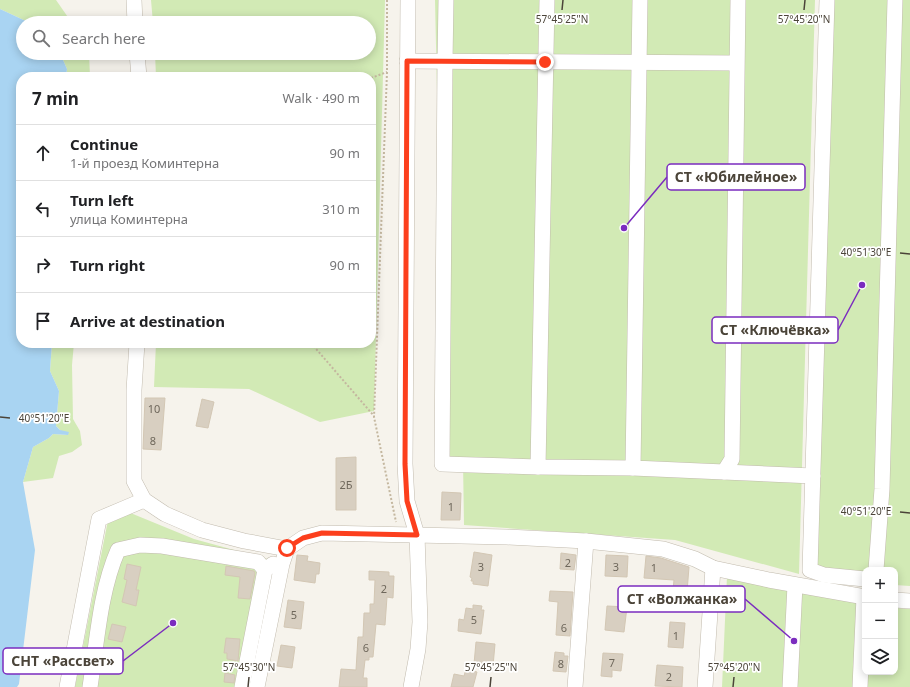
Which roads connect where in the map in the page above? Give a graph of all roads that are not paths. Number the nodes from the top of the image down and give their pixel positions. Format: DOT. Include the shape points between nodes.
graph roads {
  1 [pos="134,0"];
  2 [pos="408,0"];
  3 [pos="446,0"];
  4 [pos="547,0"];
  5 [pos="640,0"];
  6 [pos="738,0"];
  7 [pos="827,0"];
  8 [pos="895,0"];
  9 [pos="135,16"];
  10 [pos="138,60"];
  11 [pos="407,61"];
  12 [pos="445,61"];
  13 [pos="545,62"];
  14 [pos="639,62"];
  15 [pos="736,63"];
  16 [pos="139,72"];
  17 [pos="137,348"];
  18 [pos="538,467"];
  19 [pos="633,468"];
  20 [pos="724,472"];
  21 [pos="813,476"];
  22 [pos="144,500"];
  23 [pos="417,535"];
  24 [pos="586,542"];
  25 [pos="286,553"];
  26 [pos="876,567"];
  27 [pos="713,568"];
  28 [pos="265,570"];
  29 [pos="862,579"];
  30 [pos="795,585"];
  31 [pos="862,597"];
  32 [pos="898,600"];
  33 [pos="910,601"];
  34 [pos="864,603"];
  35 [pos="67,687"];
  36 [pos="90,687"];
  37 [pos="242,687"];
  38 [pos="257,687"];
  39 [pos="411,687"];
  40 [pos="575,687"];
  41 [pos="705,687"];
  42 [pos="790,687"];
  43 [pos="860,687"];
  1 -- 9 [label="street"];
  2 -- 11 [label="street"];
  3 -- 12 [label="street"];
  4 -- 13 [label="street"];
  5 -- 14 [label="street"];
  6 -- 15 [label="street"];
  7 -- 21 [label="street"];
  8 -- 26 [label="street" via="882,489"];
  10 -- 16 [label="street"];
  11 -- 12 [label="street"];
  11 -- 23 [label="street" via="405,464 407,501"];
  12 -- 13 [label="street"];
  12 -- 18 [label="street" via="442,464"];
  13 -- 14 [label="street"];
  13 -- 18 [label="street"];
  14 -- 15 [label="street"];
  14 -- 19 [label="street"];
  15 -- 20 [label="street" via="732,459"];
  17 -- 22 [label="street" via="134,481"];
  18 -- 19 [label="street"];
  19 -- 20 [label="street"];
  20 -- 21 [label="street"];
  21 -- 29 [label="street" via="810,570 824,575"];
  22 -- 25 [label="street" via="165,514 202,530"];
  22 -- 35 [label="street" via="99,519"];
  23 -- 24 [label="street" via="507,536"];
  23 -- 25 [label="street" via="322,533 303,538"];
  23 -- 39 [label="street" via="420,622"];
  24 -- 27 [label="street" via="663,549 695,559"];
  24 -- 40 [label="street"];
  25 -- 28 [label="street"];
  25 -- 38 [label="street"];
  27 -- 30 [label="street"];
  27 -- 41 [label="street"];
  28 -- 36 [label="street" via="258,562 162,546 140,545 118,550 111,567 103,603"];
  28 -- 37 [label="street"];
  30 -- 31 [label="street"];
  30 -- 42 [label="street"];
  32 -- 33 [label="street"];
  34 -- 43 [label="street"];
}
